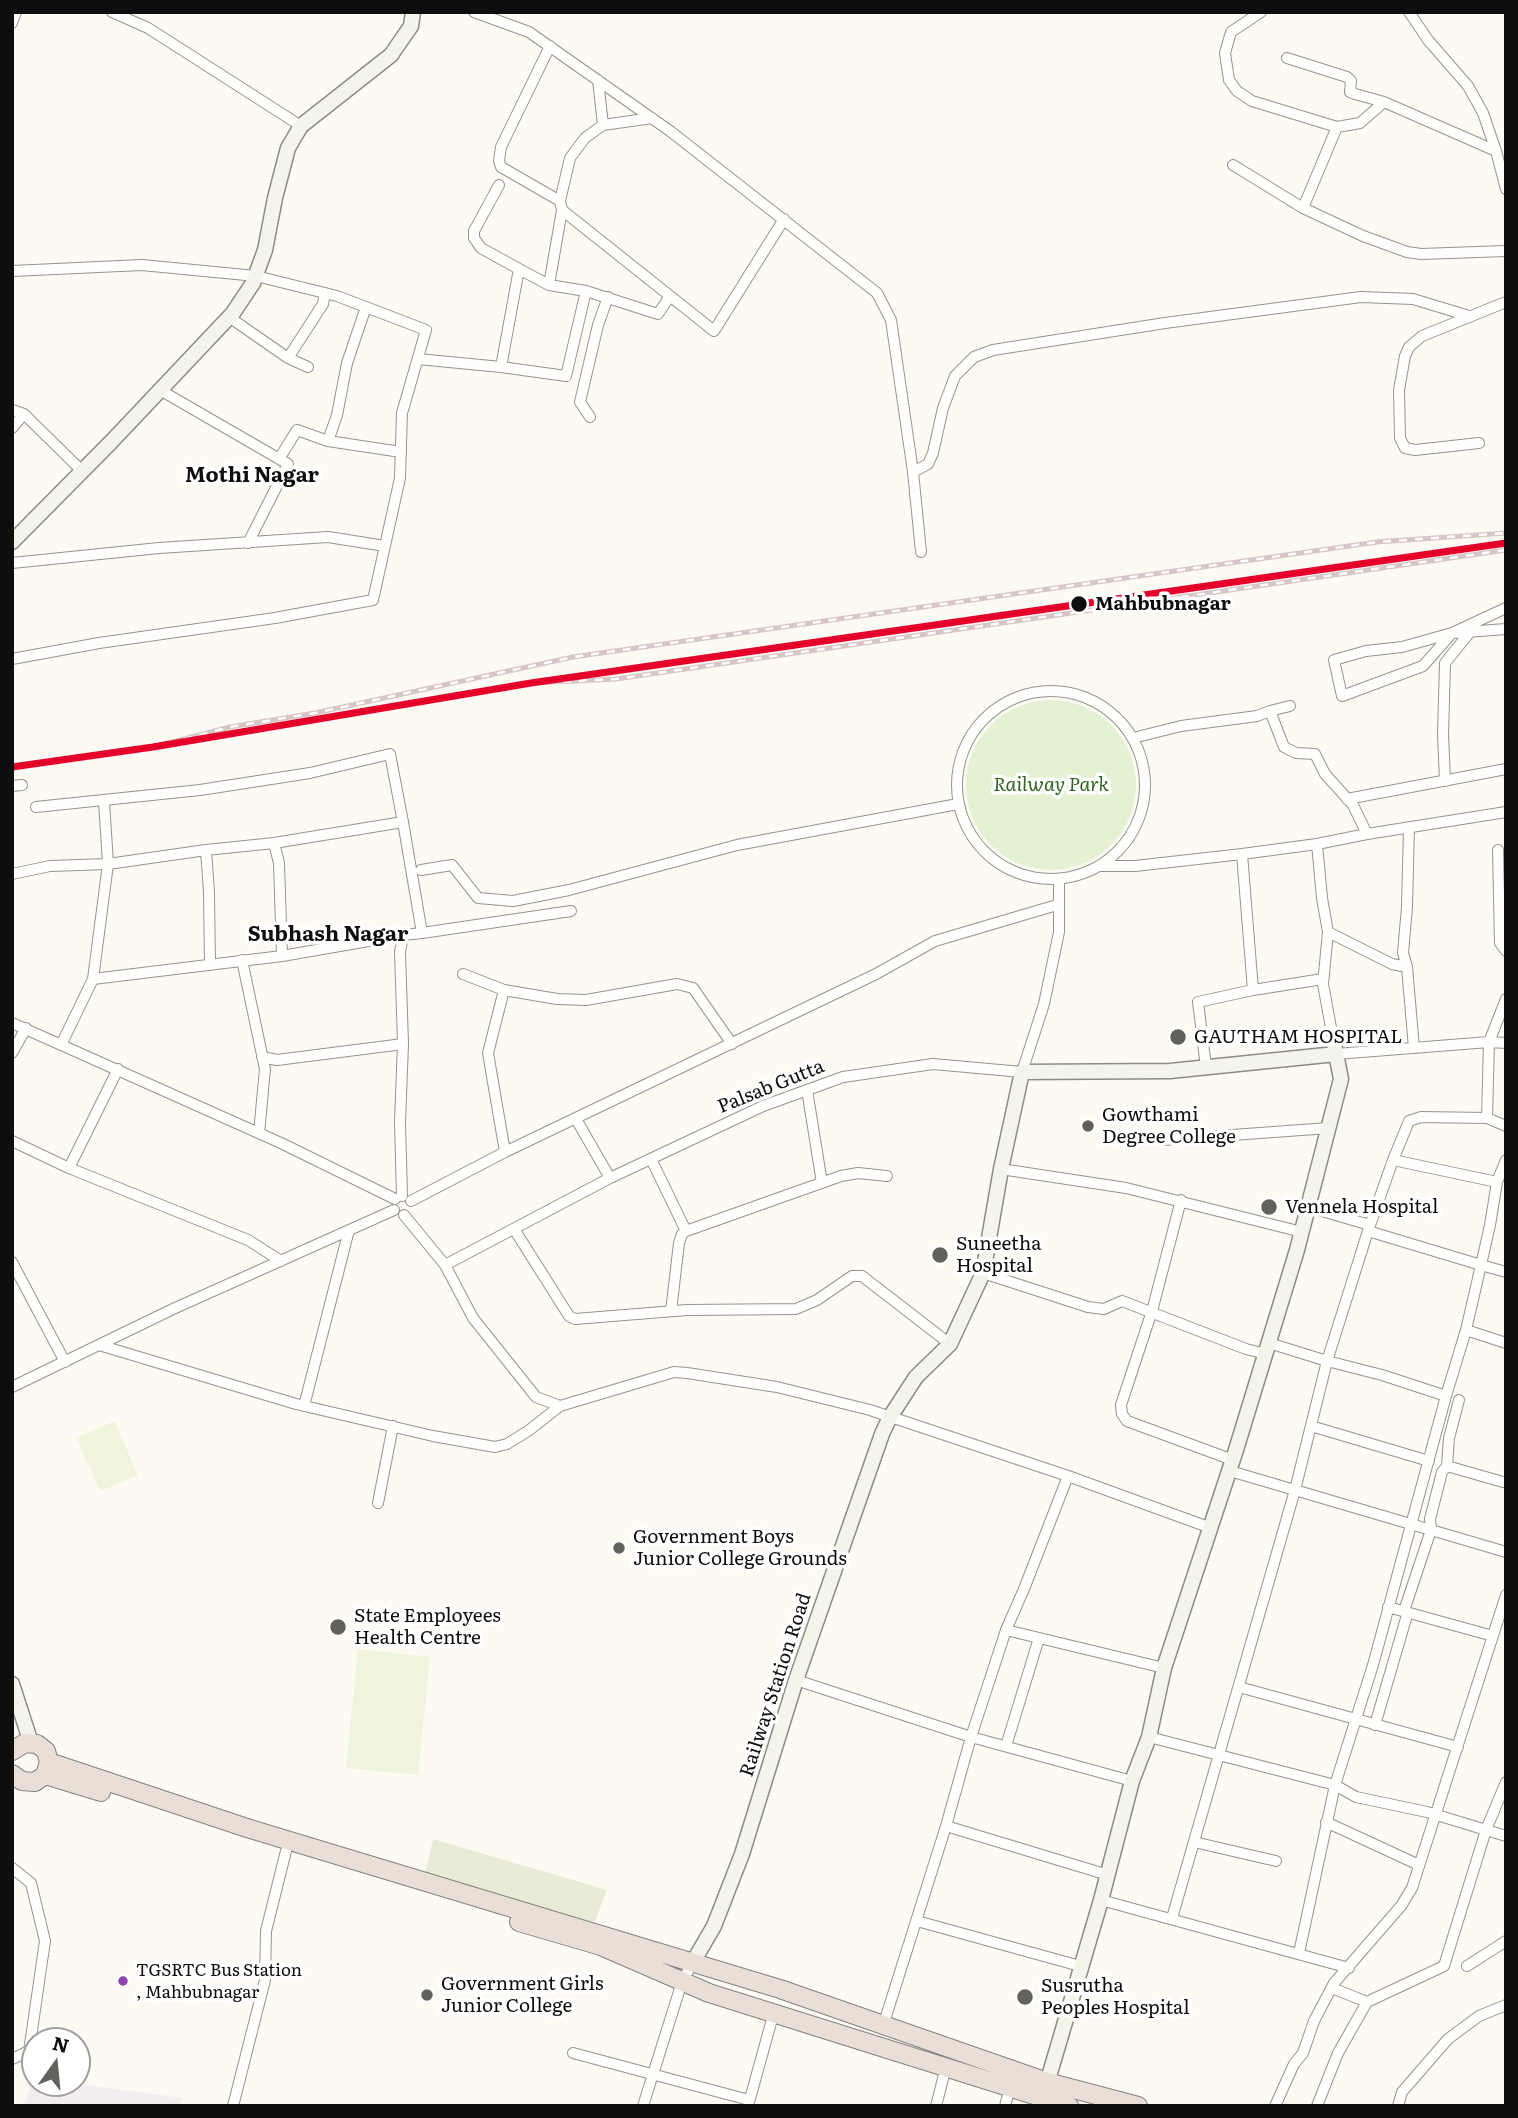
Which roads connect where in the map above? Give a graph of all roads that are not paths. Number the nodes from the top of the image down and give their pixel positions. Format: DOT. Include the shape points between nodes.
graph roads {
  1 [pos="16,12"];
  2 [pos="112,12"];
  3 [pos="413,12"];
  4 [pos="474,12"];
  5 [pos="1261,12"];
  6 [pos="1409,12"];
  7 [pos="12,23"];
  8 [pos="550,46"];
  9 [pos="1287,58"];
  10 [pos="598,80"];
  11 [pos="1384,103"];
  12 [pos="652,118"];
  13 [pos="603,125"];
  14 [pos="301,126"];
  15 [pos="1337,127"];
  16 [pos="1496,151"];
  17 [pos="1233,165"];
  18 [pos="499,186"];
  19 [pos="1506,189"];
  20 [pos="561,205"];
  21 [pos="1303,208"];
  22 [pos="783,219"];
  23 [pos="1506,251"];
  24 [pos="519,269"];
  25 [pos="12,271"];
  26 [pos="256,276"];
  27 [pos="548,285"];
  28 [pos="586,291"];
  29 [pos="326,293"];
  30 [pos="670,296"];
  31 [pos="608,297"];
  32 [pos="1506,302"];
  33 [pos="366,307"];
  34 [pos="229,317"];
  35 [pos="1469,317"];
  36 [pos="288,358"];
  37 [pos="418,359"];
  38 [pos="308,367"];
  39 [pos="501,367"];
  40 [pos="160,390"];
  41 [pos="12,410"];
  42 [pos="24,414"];
  43 [pos="590,417"];
  44 [pos="12,428"];
  45 [pos="328,441"];
  46 [pos="1479,443"];
  47 [pos="401,452"];
  48 [pos="279,459"];
  49 [pos="82,471"];
  50 [pos="913,472"];
  51 [pos="12,542"];
  52 [pos="248,543"];
  53 [pos="385,546"];
  54 [pos="921,552"];
  55 [pos="12,563"];
  56 [pos="1506,608"];
  57 [pos="1506,629"];
  58 [pos="1469,632"];
  59 [pos="1452,633"];
  60 [pos="12,659"];
  61 [pos="1290,706"];
  62 [pos="1270,711"];
  63 [pos="1133,738"];
  64 [pos="1506,769"];
  65 [pos="1445,781"];
  66 [pos="1347,799"];
  67 [pos="104,801"];
  68 [pos="958,804"];
  69 [pos="36,807"];
  70 [pos="1506,812"];
  71 [pos="403,822"];
  72 [pos="1409,827"];
  73 [pos="1367,834"];
  74 [pos="274,844"];
  75 [pos="1317,844"];
  76 [pos="206,850"];
  77 [pos="1498,850"];
  78 [pos="1242,854"];
  79 [pos="108,864"];
  80 [pos="1100,866"];
  81 [pos="421,870"];
  82 [pos="12,874"];
  83 [pos="1059,879"];
  84 [pos="1502,904"];
  85 [pos="1057,905"];
  86 [pos="570,911"];
  87 [pos="1328,932"];
  88 [pos="422,933"];
  89 [pos="402,935"];
  90 [pos="1506,951"];
  91 [pos="282,956"];
  92 [pos="242,960"];
  93 [pos="210,964"];
  94 [pos="1407,967"];
  95 [pos="464,974"];
  96 [pos="93,979"];
  97 [pos="1323,979"];
  98 [pos="503,990"];
  99 [pos="1253,990"];
  100 [pos="1506,999"];
  101 [pos="12,1023"];
  102 [pos="26,1028"];
  103 [pos="1489,1042"];
  104 [pos="62,1043"];
  105 [pos="1506,1043"];
  106 [pos="403,1044"];
  107 [pos="732,1044"];
  108 [pos="1414,1048"];
  109 [pos="1335,1049"];
  110 [pos="12,1052"];
  111 [pos="262,1057"];
  112 [pos="1206,1067"];
  113 [pos="118,1069"];
  114 [pos="1022,1072"];
  115 [pos="807,1090"];
  116 [pos="1487,1118"];
  117 [pos="576,1119"];
  118 [pos="1506,1126"];
  119 [pos="1329,1128"];
  120 [pos="259,1133"];
  121 [pos="1163,1140"];
  122 [pos="12,1141"];
  123 [pos="505,1152"];
  124 [pos="650,1159"];
  125 [pos="1392,1160"];
  126 [pos="1506,1160"];
  127 [pos="69,1168"];
  128 [pos="1001,1168"];
  129 [pos="887,1176"];
  130 [pos="610,1178"];
  131 [pos="1497,1182"];
  132 [pos="821,1183"];
  133 [pos="399,1197"];
  134 [pos="1181,1200"];
  135 [pos="411,1201"];
  136 [pos="1308,1207"];
  137 [pos="399,1212"];
  138 [pos="1369,1228"];
  139 [pos="514,1229"];
  140 [pos="349,1230"];
  141 [pos="686,1231"];
  142 [pos="1301,1232"];
  143 [pos="281,1261"];
  144 [pos="12,1262"];
  145 [pos="445,1265"];
  146 [pos="1481,1265"];
  147 [pos="1506,1272"];
  148 [pos="983,1273"];
  149 [pos="671,1311"];
  150 [pos="1152,1311"];
  151 [pos="1466,1330"];
  152 [pos="1506,1343"];
  153 [pos="950,1344"];
  154 [pos="99,1345"];
  155 [pos="1267,1348"];
  156 [pos="1326,1361"];
  157 [pos="65,1362"];
  158 [pos="12,1387"];
  159 [pos="1446,1396"];
  160 [pos="1459,1399"];
  161 [pos="304,1406"];
  162 [pos="561,1406"];
  163 [pos="890,1417"];
  164 [pos="393,1426"];
  165 [pos="1311,1426"];
  166 [pos="1429,1461"];
  167 [pos="1231,1465"];
  168 [pos="1447,1466"];
  169 [pos="1068,1476"];
  170 [pos="1505,1480"];
  171 [pos="1296,1490"];
  172 [pos="378,1503"];
  173 [pos="1411,1524"];
  174 [pos="1211,1528"];
  175 [pos="1429,1530"];
  176 [pos="1506,1552"];
  177 [pos="1506,1595"];
  178 [pos="1388,1607"];
  179 [pos="1406,1612"];
  180 [pos="1503,1617"];
  181 [pos="1006,1630"];
  182 [pos="1493,1636"];
  183 [pos="1039,1638"];
  184 [pos="1164,1668"];
  185 [pos="796,1680"];
  186 [pos="12,1684"];
  187 [pos="1239,1687"];
  188 [pos="1355,1720"];
  189 [pos="1375,1725"];
  190 [pos="971,1737"];
  191 [pos="1149,1737"];
  192 [pos="31,1743"];
  193 [pos="1006,1746"];
  194 [pos="1458,1747"];
  195 [pos="12,1751"];
  196 [pos="1220,1755"];
  197 [pos="47,1769"];
  198 [pos="12,1774"];
  199 [pos="1132,1781"];
  200 [pos="1506,1782"];
  201 [pos="1335,1786"];
  202 [pos="1436,1814"];
  203 [pos="1326,1822"];
  204 [pos="946,1826"];
  205 [pos="1486,1830"];
  206 [pos="1506,1836"];
  207 [pos="1194,1842"];
  208 [pos="286,1851"];
  209 [pos="1276,1861"];
  210 [pos="1419,1865"];
  211 [pos="12,1868"];
  212 [pos="1108,1875"];
  213 [pos="1101,1900"];
  214 [pos="1172,1918"];
  215 [pos="917,1921"];
  216 [pos="1506,1941"];
  217 [pos="1298,1953"];
  218 [pos="693,1962"];
  219 [pos="1080,1966"];
  220 [pos="1467,1966"];
  221 [pos="1349,1968"];
  222 [pos="682,1982"];
  223 [pos="1332,1988"];
  224 [pos="1367,2002"];
  225 [pos="1506,2005"];
  226 [pos="774,2012"];
  227 [pos="883,2026"];
  228 [pos="573,2053"];
  229 [pos="12,2059"];
  230 [pos="946,2067"];
  231 [pos="654,2074"];
  232 [pos="1010,2087"];
  233 [pos="1045,2091"];
  234 [pos="748,2103"];
  235 [pos="233,2106"];
  236 [pos="643,2106"];
  237 [pos="936,2106"];
  238 [pos="1004,2106"];
  239 [pos="1069,2106"];
  240 [pos="1138,2106"];
  241 [pos="1275,2106"];
  242 [pos="1317,2106"];
  243 [pos="1398,2106"];
  1 -- 7 [label="street"];
  2 -- 14 [label="street" via="148,28"];
  3 -- 14 [label="street" via="411,26 391,55"];
  4 -- 8 [label="street" via="529,32"];
  5 -- 15 [label="street" via="1231,32 1224,53 1229,80 1252,101"];
  6 -- 16 [label="street" via="1468,86"];
  8 -- 10 [label="street"];
  8 -- 20 [label="street" via="501,146 499,161 501,167"];
  9 -- 11 [label="street" via="1347,78 1350,92"];
  10 -- 12 [label="street"];
  10 -- 13 [label="street"];
  11 -- 15 [label="street" via="1360,123"];
  11 -- 16 [label="street"];
  12 -- 13 [label="street"];
  12 -- 22 [label="street"];
  13 -- 20 [label="street" via="585,138 570,158"];
  14 -- 26 [label="street" via="288,148"];
  15 -- 21 [label="street"];
  16 -- 19 [label="street"];
  17 -- 21 [label="street"];
  18 -- 24 [label="street" via="474,238 481,248"];
  20 -- 27 [label="street"];
  20 -- 30 [label="street"];
  21 -- 23 [label="street" via="1407,252"];
  22 -- 30 [label="street" via="714,331"];
  22 -- 50 [label="street" via="877,293 891,320"];
  24 -- 27 [label="street"];
  24 -- 39 [label="street"];
  25 -- 26 [label="street" via="142,265"];
  26 -- 29 [label="street"];
  26 -- 34 [label="street"];
  27 -- 28 [label="street"];
  28 -- 31 [label="street"];
  28 -- 39 [label="street" via="566,376"];
  29 -- 33 [label="street"];
  29 -- 36 [label="street"];
  30 -- 31 [label="street" via="657,314"];
  31 -- 43 [label="street" via="580,402"];
  32 -- 35 [label="street"];
  33 -- 37 [label="street" via="426,330"];
  33 -- 45 [label="street"];
  34 -- 36 [label="street"];
  34 -- 40 [label="street"];
  35 -- 46 [label="street" via="1422,336 1409,347 1399,390 1400,438 1405,448 1415,450"];
  35 -- 50 [label="street" via="1413,299 1361,296 993,350 974,357 956,376 933,453 928,464"];
  36 -- 38 [label="street"];
  37 -- 39 [label="street"];
  37 -- 47 [label="street" via="402,413"];
  40 -- 48 [label="street"];
  40 -- 49 [label="street"];
  41 -- 42 [label="street"];
  42 -- 44 [label="street"];
  42 -- 49 [label="street"];
  45 -- 47 [label="street"];
  45 -- 48 [label="street" via="297,430"];
  47 -- 53 [label="street"];
  48 -- 52 [label="street" via="288,464"];
  49 -- 51 [label="street"];
  50 -- 54 [label="street"];
  52 -- 53 [label="street" via="328,537"];
  52 -- 55 [label="street"];
  53 -- 60 [label="street" via="373,600"];
  56 -- 59 [label="street"];
  57 -- 58 [label="street"];
  58 -- 59 [label="street"];
  58 -- 65 [label="street" via="1445,663"];
  59 -- 59 [label="street" via="1423,666 1342,696 1334,660"];
  61 -- 62 [label="street"];
  62 -- 63 [label="street"];
  62 -- 66 [label="street" via="1284,747 1315,754"];
  63 -- 68 [label="street" via="1108,710 1087,698 1040,691 1016,697 977,725 963,749 956,776"];
  63 -- 80 [label="street" via="1143,765 1143,804 1138,823 1122,848"];
  64 -- 65 [label="street"];
  65 -- 66 [label="street"];
  66 -- 73 [label="street"];
  67 -- 69 [label="street"];
  67 -- 71 [label="street" via="310,773 390,754"];
  67 -- 79 [label="street"];
  68 -- 81 [label="street" via="737,845 513,901 478,898 452,865"];
  68 -- 83 [label="street" via="965,826 994,861 1025,876"];
  70 -- 72 [label="street"];
  71 -- 74 [label="street"];
  71 -- 88 [label="street"];
  72 -- 73 [label="street"];
  72 -- 94 [label="street" via="1403,953"];
  73 -- 75 [label="street"];
  74 -- 76 [label="street"];
  74 -- 91 [label="street" via="279,863"];
  75 -- 78 [label="street"];
  75 -- 87 [label="street"];
  76 -- 79 [label="street"];
  76 -- 93 [label="street"];
  77 -- 84 [label="street"];
  78 -- 80 [label="street"];
  78 -- 99 [label="street"];
  79 -- 82 [label="street" via="51,866"];
  79 -- 96 [label="street"];
  80 -- 83 [label="street"];
  83 -- 85 [label="street"];
  84 -- 90 [label="street" via="1500,943"];
  85 -- 107 [label="street" via="935,942"];
  85 -- 114 [label="street" via="1059,932"];
  86 -- 88 [label="street"];
  87 -- 94 [label="street"];
  87 -- 97 [label="street"];
  88 -- 89 [label="street"];
  89 -- 91 [label="street"];
  89 -- 106 [label="street"];
  91 -- 92 [label="street"];
  92 -- 93 [label="street"];
  92 -- 111 [label="street"];
  93 -- 96 [label="street"];
  94 -- 108 [label="street"];
  95 -- 98 [label="street"];
  96 -- 104 [label="street"];
  97 -- 99 [label="street"];
  97 -- 109 [label="street"];
  98 -- 107 [label="street" via="586,1000 677,984 693,988"];
  98 -- 123 [label="street" via="488,1053"];
  99 -- 112 [label="street" via="1198,1002"];
  100 -- 103 [label="street"];
  101 -- 102 [label="street"];
  102 -- 104 [label="street"];
  102 -- 110 [label="street"];
  103 -- 105 [label="street"];
  103 -- 108 [label="street"];
  103 -- 116 [label="street"];
  104 -- 113 [label="street"];
  106 -- 111 [label="street" via="277,1060"];
  106 -- 133 [label="street"];
  107 -- 117 [label="street"];
  108 -- 109 [label="street"];
  109 -- 112 [label="street"];
  109 -- 119 [label="street" via="1342,1079"];
  111 -- 120 [label="street"];
  112 -- 114 [label="street"];
  113 -- 120 [label="street"];
  113 -- 127 [label="street"];
  114 -- 115 [label="street, Palsab Gutta" via="933,1064 844,1077"];
  114 -- 128 [label="street"];
  115 -- 124 [label="street, Palsab Gutta"];
  115 -- 132 [label="street"];
  116 -- 118 [label="street"];
  116 -- 125 [label="street" via="1420,1117 1409,1121"];
  117 -- 123 [label="street"];
  117 -- 130 [label="street"];
  119 -- 121 [label="street"];
  119 -- 136 [label="street"];
  120 -- 133 [label="street"];
  122 -- 127 [label="street"];
  123 -- 135 [label="street"];
  124 -- 130 [label="street, Palsab Gutta"];
  124 -- 141 [label="street"];
  125 -- 131 [label="street"];
  125 -- 138 [label="street"];
  126 -- 131 [label="street"];
  127 -- 143 [label="street" via="248,1240"];
  128 -- 134 [label="street"];
  128 -- 148 [label="street"];
  129 -- 132 [label="street" via="858,1173"];
  130 -- 139 [label="street, Palsab Gutta"];
  131 -- 146 [label="street"];
  132 -- 141 [label="street"];
  133 -- 135 [label="street"];
  133 -- 137 [label="street" via="393,1203"];
  134 -- 142 [label="street"];
  134 -- 150 [label="street"];
  135 -- 137 [label="street" via="410,1211"];
  136 -- 138 [label="street"];
  136 -- 142 [label="street"];
  137 -- 140 [label="street"];
  137 -- 145 [label="street"];
  138 -- 146 [label="street"];
  138 -- 156 [label="street"];
  139 -- 145 [label="street, Palsab Gutta"];
  139 -- 149 [label="street" via="569,1316"];
  140 -- 143 [label="street"];
  140 -- 161 [label="street"];
  141 -- 149 [label="street" via="680,1243"];
  142 -- 155 [label="street"];
  143 -- 154 [label="street"];
  144 -- 157 [label="street"];
  145 -- 162 [label="street" via="473,1318 536,1397"];
  146 -- 147 [label="street"];
  146 -- 151 [label="street"];
  148 -- 150 [label="street" via="1088,1307 1104,1309 1122,1301"];
  148 -- 153 [label="street"];
  149 -- 153 [label="street" via="796,1309 852,1276 862,1276"];
  150 -- 155 [label="street" via="1246,1349"];
  150 -- 167 [label="street" via="1122,1414 1127,1421"];
  151 -- 152 [label="street"];
  151 -- 159 [label="street"];
  153 -- 163 [label="street, Railway Station Road" via="916,1377"];
  154 -- 157 [label="street"];
  154 -- 161 [label="street"];
  155 -- 156 [label="street"];
  155 -- 167 [label="street"];
  156 -- 159 [label="street"];
  156 -- 165 [label="street"];
  157 -- 158 [label="street"];
  159 -- 166 [label="street"];
  160 -- 168 [label="street"];
  161 -- 164 [label="street"];
  162 -- 163 [label="street" via="674,1372 777,1387"];
  162 -- 164 [label="street" via="508,1444 495,1447"];
  163 -- 169 [label="street"];
  163 -- 185 [label="street, Railway Station Road"];
  164 -- 172 [label="street"];
  165 -- 166 [label="street"];
  165 -- 171 [label="street"];
  166 -- 173 [label="street"];
  167 -- 171 [label="street"];
  167 -- 174 [label="street"];
  168 -- 170 [label="street"];
  168 -- 175 [label="street"];
  169 -- 174 [label="street"];
  169 -- 181 [label="street"];
  171 -- 173 [label="street"];
  171 -- 187 [label="street"];
  173 -- 175 [label="street"];
  173 -- 178 [label="street"];
  174 -- 184 [label="street"];
  175 -- 176 [label="street"];
  175 -- 179 [label="street"];
  177 -- 180 [label="street"];
  178 -- 179 [label="street"];
  178 -- 188 [label="street"];
  179 -- 182 [label="street"];
  179 -- 189 [label="street"];
  180 -- 182 [label="street"];
  181 -- 183 [label="street"];
  181 -- 190 [label="street"];
  182 -- 194 [label="street"];
  183 -- 184 [label="street"];
  183 -- 193 [label="street"];
  184 -- 191 [label="street"];
  185 -- 190 [label="street"];
  185 -- 218 [label="street, Railway Station Road" via="742,1854 715,1926"];
  186 -- 192 [label="street"];
  187 -- 188 [label="street"];
  187 -- 196 [label="street"];
  188 -- 189 [label="street"];
  188 -- 201 [label="street"];
  189 -- 194 [label="street"];
  190 -- 193 [label="street"];
  190 -- 204 [label="street"];
  191 -- 196 [label="street"];
  191 -- 199 [label="street"];
  192 -- 195 [label="highway"];
  192 -- 197 [label="highway" via="42,1747"];
  193 -- 199 [label="street"];
  194 -- 202 [label="street"];
  196 -- 201 [label="street"];
  196 -- 207 [label="street"];
  197 -- 198 [label="highway" via="41,1779 28,1783"];
  197 -- 208 [label="highway"];
  197 -- 218 [label="highway" via="249,1824"];
  199 -- 212 [label="street"];
  200 -- 205 [label="street"];
  201 -- 202 [label="street" via="1356,1797"];
  201 -- 203 [label="street"];
  202 -- 205 [label="street"];
  202 -- 210 [label="street"];
  203 -- 210 [label="street"];
  203 -- 217 [label="street"];
  204 -- 212 [label="street"];
  204 -- 215 [label="street"];
  205 -- 206 [label="street"];
  205 -- 224 [label="street" via="1444,1966"];
  207 -- 209 [label="street"];
  207 -- 214 [label="street"];
  208 -- 222 [label="highway" via="601,1947"];
  208 -- 235 [label="street" via="266,1931 265,1980"];
  210 -- 221 [label="street" via="1401,1906"];
  211 -- 229 [label="street" via="31,1882 45,1941 29,2051"];
  212 -- 213 [label="street"];
  213 -- 214 [label="street"];
  213 -- 219 [label="street"];
  214 -- 217 [label="street"];
  215 -- 219 [label="street"];
  215 -- 227 [label="street"];
  216 -- 220 [label="street"];
  217 -- 221 [label="street"];
  218 -- 222 [label="street"];
  218 -- 227 [label="highway"];
  219 -- 233 [label="street"];
  221 -- 223 [label="street"];
  222 -- 226 [label="highway"];
  222 -- 231 [label="street"];
  223 -- 224 [label="street"];
  223 -- 241 [label="street"];
  224 -- 242 [label="street" via="1338,2053"];
  225 -- 243 [label="street" via="1479,2016 1448,2039 1402,2092"];
  226 -- 230 [label="highway"];
  226 -- 234 [label="street"];
  227 -- 233 [label="highway"];
  228 -- 231 [label="street"];
  230 -- 232 [label="highway"];
  230 -- 237 [label="street"];
  231 -- 234 [label="street"];
  231 -- 236 [label="street"];
  232 -- 233 [label="highway"];
  232 -- 238 [label="street"];
  233 -- 239 [label="highway"];
  233 -- 240 [label="highway"];
}
